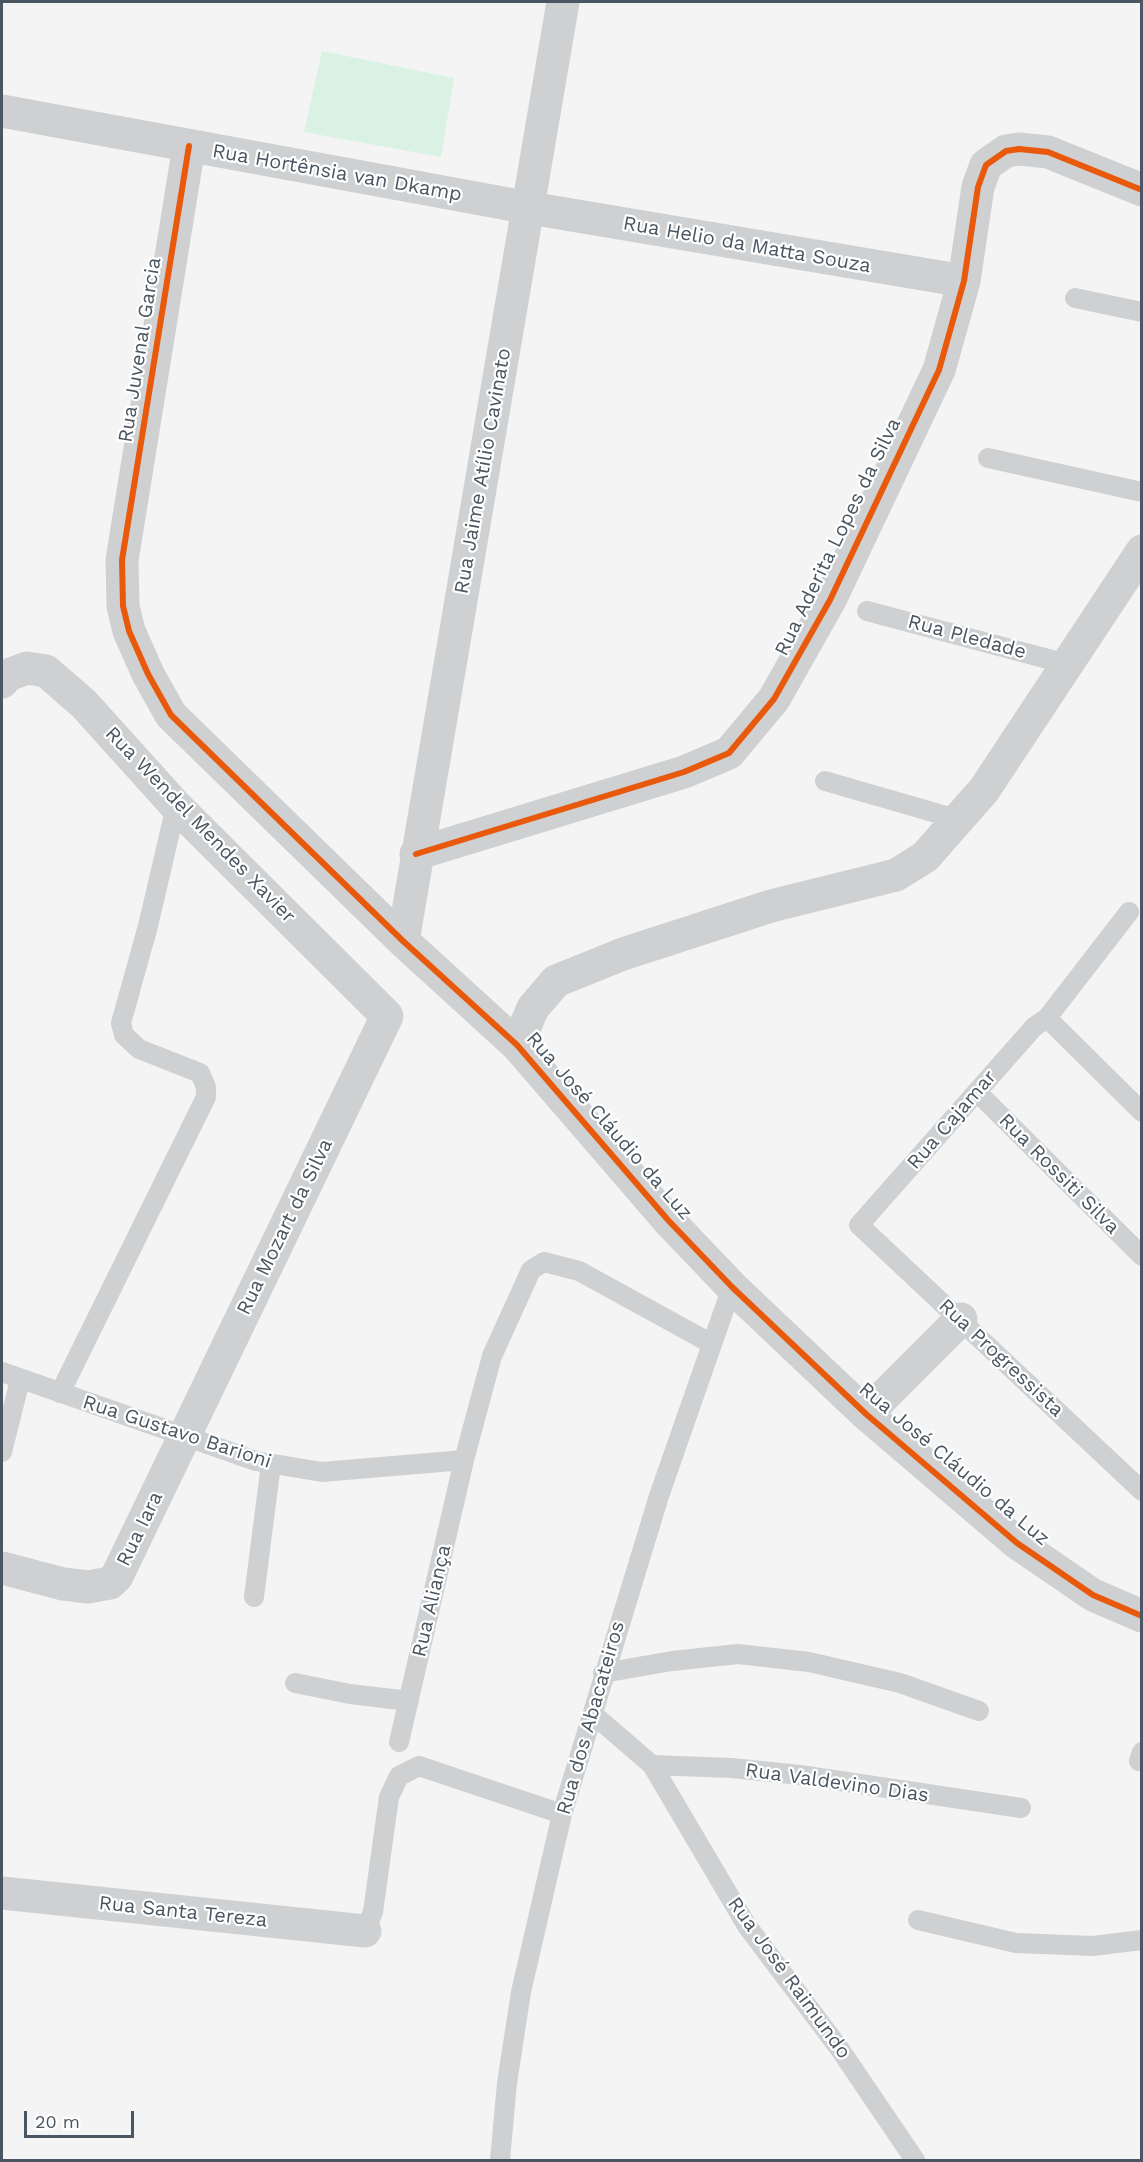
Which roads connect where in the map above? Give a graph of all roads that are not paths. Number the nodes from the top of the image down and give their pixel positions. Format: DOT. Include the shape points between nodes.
graph roads {
  1 [pos="563,2"];
  2 [pos="2,111"];
  3 [pos="189,146"];
  4 [pos="1142,190"];
  5 [pos="530,208"];
  6 [pos="964,281"];
  7 [pos="1075,298"];
  8 [pos="1142,312"];
  9 [pos="988,458"];
  10 [pos="1142,492"];
  11 [pos="1142,551"];
  12 [pos="122,560"];
  13 [pos="867,610"];
  14 [pos="1067,664"];
  15 [pos="2,682"];
  16 [pos="825,781"];
  17 [pos="176,806"];
  18 [pos="960,820"];
  19 [pos="416,854"];
  20 [pos="1129,912"];
  21 [pos="403,940"];
  22 [pos="387,1017"];
  23 [pos="1047,1018"];
  24 [pos="517,1045"];
  25 [pos="977,1092"];
  26 [pos="1142,1112"];
  27 [pos="859,1225"];
  28 [pos="1142,1256"];
  29 [pos="732,1287"];
  30 [pos="961,1319"];
  31 [pos="712,1344"];
  32 [pos="2,1372"];
  33 [pos="20,1380"];
  34 [pos="60,1393"];
  35 [pos="866,1414"];
  36 [pos="183,1437"];
  37 [pos="2,1452"];
  38 [pos="464,1460"];
  39 [pos="271,1464"];
  40 [pos="1142,1491"];
  41 [pos="2,1568"];
  42 [pos="254,1597"];
  43 [pos="1142,1616"];
  44 [pos="603,1673"];
  45 [pos="295,1683"];
  46 [pos="409,1701"];
  47 [pos="979,1711"];
  48 [pos="594,1714"];
  49 [pos="399,1742"];
  50 [pos="652,1765"];
  51 [pos="1021,1808"];
  52 [pos="562,1814"];
  53 [pos="2,1893"];
  54 [pos="918,1920"];
  55 [pos="365,1931"];
  56 [pos="1142,1940"];
  57 [pos="500,2160"];
  58 [pos="915,2160"];
  1 -- 5 [label="street, Rua Jaime Atílio Cavinato"];
  2 -- 3 [label="street, Rua Hortênsia van Dkamp"];
  3 -- 5 [label="street, Rua Hortênsia van Dkamp"];
  3 -- 12 [label="street, Rua Juvenal Garcia"];
  4 -- 6 [label="street, Rua Aderita Lopes da Silva" via="1048,152 1006,151 986,165 978,186"];
  5 -- 6 [label="street, Rua Helio da Matta Souza"];
  5 -- 19 [label="street, Rua Jaime Atílio Cavinato"];
  6 -- 19 [label="street, Rua Aderita Lopes da Silva" via="939,370 830,600 774,699 729,753 684,772"];
  7 -- 8 [label="lane"];
  9 -- 10 [label="lane"];
  11 -- 14 [label="street"];
  12 -- 21 [label="street, Rua José Cláudio da Luz" via="123,606 129,631 171,715"];
  13 -- 14 [label="lane, Rua Pledade"];
  14 -- 18 [label="street"];
  15 -- 17 [label="street, Rua Wendel Mendes Xavier" via="8,675 27,668 46,671 84,704"];
  16 -- 18 [label="lane"];
  17 -- 22 [label="street, Rua Wendel Mendes Xavier"];
  17 -- 34 [label="lane" via="121,1023 130,1043 200,1073 206,1097"];
  18 -- 24 [label="street" via="925,858 896,875 771,906 623,954 556,981 533,1008"];
  19 -- 21 [label="street, Rua Jaime Atílio Cavinato"];
  20 -- 23 [label="lane"];
  21 -- 24 [label="street, Rua José Cláudio da Luz"];
  22 -- 36 [label="street, Rua Mozart da Silva"];
  23 -- 25 [label="lane, Rua Cajamar" via="1034,1027"];
  23 -- 26 [label="lane"];
  24 -- 29 [label="street, Rua José Cláudio da Luz" via="668,1220"];
  25 -- 27 [label="lane, Rua Cajamar"];
  25 -- 28 [label="lane, Rua Rossiti Silva"];
  27 -- 30 [label="lane, Rua Progressista"];
  29 -- 31 [label="lane, Rua dos Abacateiros"];
  29 -- 35 [label="street, Rua José Cláudio da Luz"];
  30 -- 35 [label="street"];
  30 -- 40 [label="lane, Rua Progressista"];
  31 -- 38 [label="lane, Rua Aliança" via="579,1271 544,1262 531,1270 492,1356"];
  31 -- 44 [label="lane, Rua dos Abacateiros"];
  32 -- 33 [label="lane, Rua Gustavo Barioni"];
  33 -- 34 [label="lane, Rua Gustavo Barioni"];
  33 -- 37 [label="lane"];
  34 -- 36 [label="lane, Rua Gustavo Barioni"];
  35 -- 43 [label="street, Rua José Cláudio da Luz" via="1017,1543 1093,1595"];
  36 -- 39 [label="lane, Rua Gustavo Barioni"];
  36 -- 41 [label="street, Rua Iara" via="123,1566 110,1583 88,1587 63,1584"];
  38 -- 39 [label="lane, Rua Gustavo Barioni" via="321,1472"];
  38 -- 46 [label="lane, Rua Aliança"];
  39 -- 42 [label="lane"];
  44 -- 47 [label="lane" via="738,1654 809,1662 900,1683"];
  44 -- 48 [label="lane, Rua dos Abacateiros"];
  45 -- 46 [label="lane"];
  46 -- 49 [label="lane, Rua Aliança"];
  48 -- 50 [label="lane, Rua José Raimundo"];
  48 -- 52 [label="lane, Rua dos Abacateiros"];
  50 -- 51 [label="lane, Rua Valdevino Dias" via="800,1775"];
  50 -- 58 [label="lane, Rua José Raimundo" via="747,1926 839,2048"];
  52 -- 55 [label="lane" via="419,1766 399,1776 389,1797 373,1912"];
  52 -- 57 [label="lane, Rua dos Abacateiros" via="521,1992"];
  53 -- 55 [label="street, Rua Santa Tereza"];
  54 -- 56 [label="lane" via="1016,1942 1093,1946"];
}
